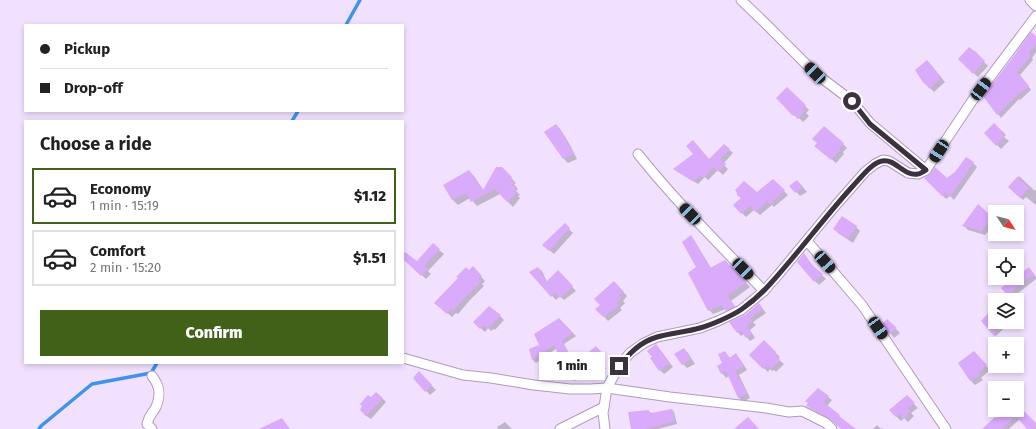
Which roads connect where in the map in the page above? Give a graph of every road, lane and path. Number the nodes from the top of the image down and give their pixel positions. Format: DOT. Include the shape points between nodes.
graph roads {
  1 [pos="741,0"];
  2 [pos="1030,0"];
  3 [pos="1036,6"];
  4 [pos="1036,16"];
  5 [pos="638,154"];
  6 [pos="926,170"];
  7 [pos="806,241"];
  8 [pos="764,291"];
  9 [pos="404,358"];
  10 [pos="152,376"];
  11 [pos="608,388"];
  12 [pos="604,407"];
  13 [pos="152,429"];
  14 [pos="560,429"];
  15 [pos="605,429"];
  16 [pos="832,429"];
  17 [pos="946,429"];
  1 -- 6 [label="street" via="815,73 852,101 870,124"];
  2 -- 3 [label="street"];
  4 -- 6 [label="street" via="972,100"];
  5 -- 8 [label="street" via="679,203"];
  6 -- 7 [label="street" via="918,174 908,173 889,161 883,160 875,164 865,172"];
  7 -- 8 [label="street"];
  7 -- 17 [label="street" via="862,305"];
  8 -- 11 [label="street" via="741,310 718,321 700,328 657,337 644,343 630,353 619,366"];
  9 -- 11 [label="street" via="463,375 570,389"];
  10 -- 13 [label="street" via="160,392 147,424"];
  11 -- 12 [label="street"];
  11 -- 16 [label="street" via="788,412 802,411 826,423"];
  12 -- 14 [label="street"];
  12 -- 15 [label="street"];
}
